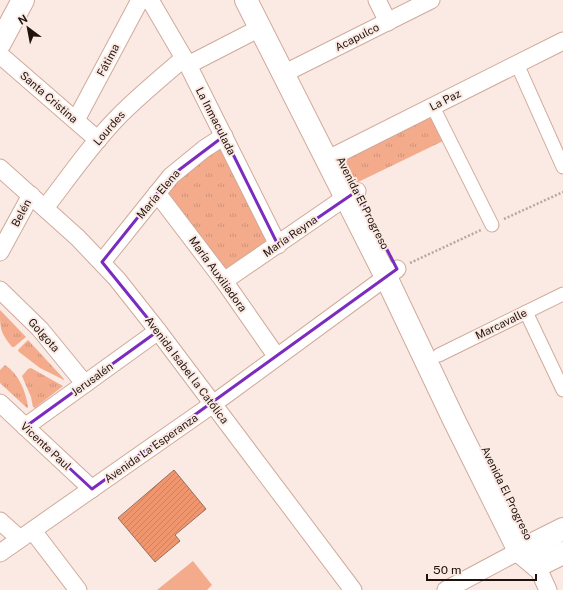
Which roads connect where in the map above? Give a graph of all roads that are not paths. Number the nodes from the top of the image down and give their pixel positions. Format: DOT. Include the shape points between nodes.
graph roads {
  1 [pos="24,0"];
  2 [pos="140,0"];
  3 [pos="150,0"];
  4 [pos="246,0"];
  5 [pos="262,0"];
  6 [pos="377,0"];
  7 [pos="431,0"];
  8 [pos="388,22"];
  9 [pos="260,28"];
  10 [pos="563,41"];
  11 [pos="0,43"];
  12 [pos="0,55"];
  13 [pos="186,62"];
  14 [pos="517,64"];
  15 [pos="289,71"];
  16 [pos="433,106"];
  17 [pos="76,120"];
  18 [pos="224,136"];
  19 [pos="98,140"];
  20 [pos="332,157"];
  21 [pos="0,168"];
  22 [pos="563,168"];
  23 [pos="157,193"];
  24 [pos="351,194"];
  25 [pos="31,195"];
  26 [pos="45,208"];
  27 [pos="492,225"];
  28 [pos="278,244"];
  29 [pos="0,252"];
  30 [pos="102,262"];
  31 [pos="391,273"];
  32 [pos="224,281"];
  33 [pos="0,290"];
  34 [pos="563,294"];
  35 [pos="526,312"];
  36 [pos="158,331"];
  37 [pos="439,355"];
  38 [pos="277,357"];
  39 [pos="85,384"];
  40 [pos="563,390"];
  41 [pos="0,404"];
  42 [pos="213,404"];
  43 [pos="25,427"];
  44 [pos="92,489"];
  45 [pos="0,521"];
  46 [pos="563,529"];
  47 [pos="27,535"];
  48 [pos="525,548"];
  49 [pos="563,553"];
  50 [pos="0,554"];
  51 [pos="536,566"];
  52 [pos="78,590"];
  53 [pos="352,590"];
  54 [pos="446,590"];
  55 [pos="548,590"];
  1 -- 11 [label="main road"];
  2 -- 17 [label="street, Fátima"];
  3 -- 13 [label="street, La Inmaculada"];
  4 -- 9 [label="main road, Avenida El Progreso"];
  5 -- 15 [label="main road, Avenida El Progreso"];
  6 -- 8 [label="street"];
  7 -- 8 [label="street, Acapulco"];
  8 -- 15 [label="street, Acapulco"];
  9 -- 13 [label="street, Lourdes"];
  9 -- 15 [label="main road, Avenida El Progreso"];
  10 -- 14 [label="street, La Paz"];
  12 -- 17 [label="street, Santa Cristina"];
  13 -- 18 [label="street, La Inmaculada"];
  13 -- 19 [label="street, Lourdes" via="124,111"];
  14 -- 16 [label="street, La Paz"];
  14 -- 22 [label="street"];
  15 -- 20 [label="main road, Avenida El Progreso"];
  16 -- 20 [label="street, La Paz"];
  16 -- 27 [label="street"];
  17 -- 19 [label="street, Santa Cristina"];
  18 -- 23 [label="street, María Elena" via="186,163"];
  18 -- 28 [label="street, La Inmaculada"];
  19 -- 26 [label="street, Lourdes"];
  20 -- 24 [label="main road, Avenida El Progreso"];
  21 -- 25 [label="street, Avenida Isabel la Católica"];
  23 -- 30 [label="street, María Elena"];
  23 -- 32 [label="street, María Auxiliadora"];
  24 -- 28 [label="street, María Reyna"];
  24 -- 31 [label="main road, Avenida El Progreso"];
  25 -- 26 [label="street, Avenida Isabel la Católica"];
  25 -- 29 [label="street, Belén"];
  26 -- 30 [label="street, Avenida Isabel la Católica"];
  28 -- 32 [label="street, María Reyna"];
  30 -- 36 [label="street, Avenida Isabel la Católica"];
  31 -- 37 [label="main road, Avenida El Progreso"];
  31 -- 38 [label="street, Avenida La Esperanza"];
  31 -- 48 [label="main road, Avenida El Progreso" via="453,418"];
  32 -- 38 [label="street, María Auxiliadora"];
  33 -- 39 [label="street, Golgota" via="40,329"];
  34 -- 35 [label="street, Marcavalle"];
  35 -- 37 [label="street, Marcavalle"];
  35 -- 40 [label="street"];
  36 -- 39 [label="street, Jerusalén"];
  36 -- 42 [label="street, Avenida Isabel la Católica"];
  37 -- 48 [label="main road, Avenida El Progreso"];
  38 -- 42 [label="street, Avenida La Esperanza"];
  39 -- 43 [label="street, Jerusalén"];
  41 -- 43 [label="street, Vicente Paul"];
  42 -- 44 [label="street, Avenida La Esperanza"];
  42 -- 53 [label="street, Avenida Isabel la Católica"];
  43 -- 44 [label="street, Vicente Paul"];
  44 -- 47 [label="street, Avenida La Esperanza"];
  45 -- 47 [label="street"];
  46 -- 48 [label="main road"];
  47 -- 50 [label="street, Avenida La Esperanza"];
  47 -- 52 [label="street"];
  48 -- 51 [label="main road, Avenida El Progreso"];
  48 -- 54 [label="street"];
  49 -- 51 [label="main road"];
  51 -- 55 [label="street"];
}
